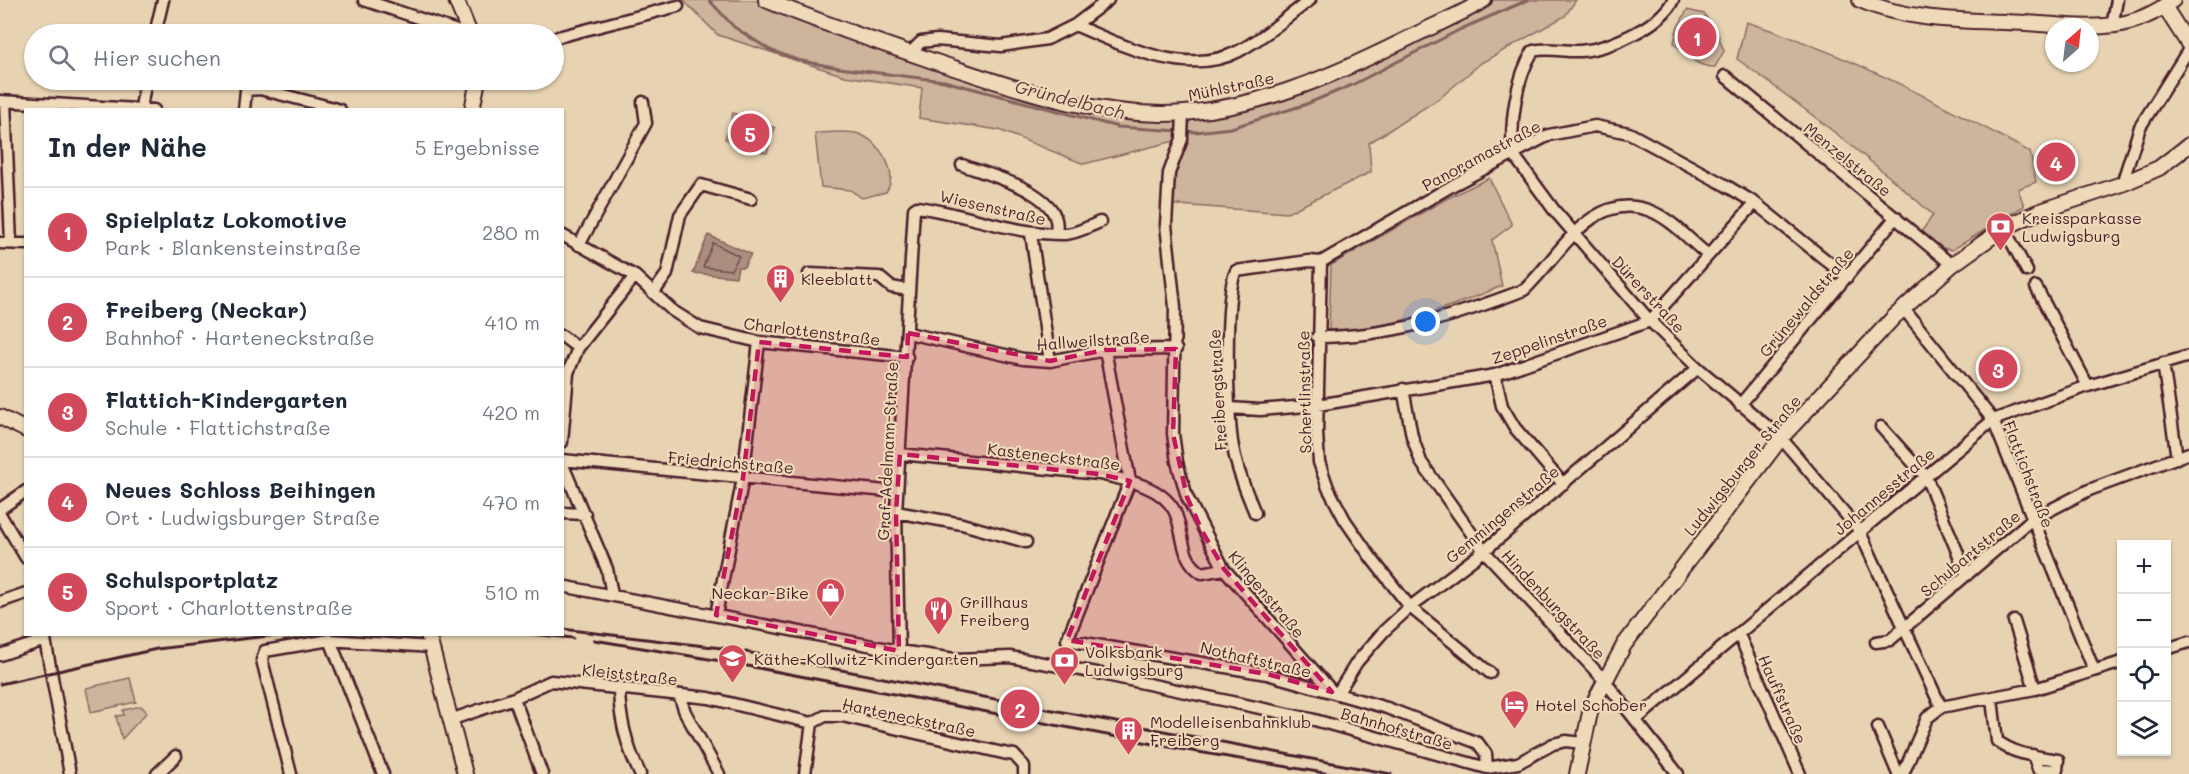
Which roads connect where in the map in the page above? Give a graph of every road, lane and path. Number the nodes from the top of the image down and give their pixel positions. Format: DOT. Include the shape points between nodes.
graph roads {
  1 [pos="163,0"];
  2 [pos="364,0"];
  3 [pos="456,0"];
  4 [pos="766,0"];
  5 [pos="1108,0"];
  6 [pos="1310,0"];
  7 [pos="1484,0"];
  8 [pos="1673,0"];
  9 [pos="1860,0"];
  10 [pos="2117,0"];
  11 [pos="2169,3"];
  12 [pos="678,6"];
  13 [pos="157,24"];
  14 [pos="437,24"];
  15 [pos="464,24"];
  16 [pos="1075,25"];
  17 [pos="2112,26"];
  18 [pos="564,35"];
  19 [pos="2187,39"];
  20 [pos="910,53"];
  21 [pos="1725,76"];
  22 [pos="145,90"];
  23 [pos="246,90"];
  24 [pos="263,90"];
  25 [pos="477,90"];
  26 [pos="3,101"];
  27 [pos="643,102"];
  28 [pos="141,107"];
  29 [pos="321,107"];
  30 [pos="145,108"];
  31 [pos="244,108"];
  32 [pos="472,108"];
  33 [pos="1183,117"];
  34 [pos="2189,145"];
  35 [pos="3,151"];
  36 [pos="1513,154"];
  37 [pos="962,165"];
  38 [pos="2122,184"];
  39 [pos="751,199"];
  40 [pos="1755,203"];
  41 [pos="914,209"];
  42 [pos="1896,218"];
  43 [pos="1100,222"];
  44 [pos="2004,228"];
  45 [pos="1056,232"];
  46 [pos="1573,233"];
  47 [pos="1031,234"];
  48 [pos="564,236"];
  49 [pos="5,243"];
  50 [pos="24,244"];
  51 [pos="579,245"];
  52 [pos="1708,255"];
  53 [pos="1321,262"];
  54 [pos="1952,264"];
  55 [pos="1243,269"];
  56 [pos="2027,271"];
  57 [pos="809,274"];
  58 [pos="635,276"];
  59 [pos="1847,277"];
  60 [pos="2036,287"];
  61 [pos="908,290"];
  62 [pos="654,292"];
  63 [pos="1903,308"];
  64 [pos="1650,321"];
  65 [pos="908,333"];
  66 [pos="1317,337"];
  67 [pos="564,338"];
  68 [pos="759,342"];
  69 [pos="578,348"];
  70 [pos="1176,349"];
  71 [pos="1105,350"];
  72 [pos="2189,356"];
  73 [pos="907,357"];
  74 [pos="1050,361"];
  75 [pos="2163,363"];
  76 [pos="1698,368"];
  77 [pos="1495,375"];
  78 [pos="2088,386"];
  79 [pos="1403,389"];
  80 [pos="1318,405"];
  81 [pos="1740,405"];
  82 [pos="1230,408"];
  83 [pos="0,417"];
  84 [pos="564,419"];
  85 [pos="1993,420"];
  86 [pos="1881,427"];
  87 [pos="24,429"];
  88 [pos="1780,438"];
  89 [pos="2189,453"];
  90 [pos="900,454"];
  91 [pos="2177,458"];
  92 [pos="564,462"];
  93 [pos="564,467"];
  94 [pos="1926,477"];
  95 [pos="743,478"];
  96 [pos="1130,481"];
  97 [pos="1563,484"];
  98 [pos="24,492"];
  99 [pos="897,492"];
  100 [pos="0,509"];
  101 [pos="896,512"];
  102 [pos="564,513"];
  103 [pos="1255,513"];
  104 [pos="0,514"];
  105 [pos="585,514"];
  106 [pos="2031,520"];
  107 [pos="1860,531"];
  108 [pos="1026,542"];
  109 [pos="1484,551"];
  110 [pos="24,555"];
  111 [pos="1224,569"];
  112 [pos="1967,575"];
  113 [pos="564,586"];
  114 [pos="24,594"];
  115 [pos="612,594"];
  116 [pos="0,602"];
  117 [pos="1410,607"];
  118 [pos="716,615"];
  119 [pos="2014,621"];
  120 [pos="1906,626"];
  121 [pos="1739,635"];
  122 [pos="44,637"];
  123 [pos="330,640"];
  124 [pos="430,641"];
  125 [pos="1876,642"];
  126 [pos="2189,642"];
  127 [pos="2169,648"];
  128 [pos="899,651"];
  129 [pos="0,655"];
  130 [pos="2117,663"];
  131 [pos="2094,670"];
  132 [pos="1490,673"];
  133 [pos="1604,680"];
  134 [pos="619,687"];
  135 [pos="2035,689"];
  136 [pos="1335,693"];
  137 [pos="679,695"];
  138 [pos="514,698"];
  139 [pos="1992,699"];
  140 [pos="1941,707"];
  141 [pos="1637,719"];
  142 [pos="450,720"];
  143 [pos="812,723"];
  144 [pos="1878,727"];
  145 [pos="1582,743"];
  146 [pos="2033,755"];
  147 [pos="176,756"];
  148 [pos="1487,768"];
  149 [pos="70,774"];
  150 [pos="157,774"];
  151 [pos="291,774"];
  152 [pos="383,774"];
  153 [pos="465,774"];
  154 [pos="542,774"];
  155 [pos="640,774"];
  156 [pos="719,774"];
  157 [pos="805,774"];
  158 [pos="1024,774"];
  159 [pos="1577,774"];
  160 [pos="1678,774"];
  161 [pos="1800,774"];
  162 [pos="1900,774"];
  1 -- 13 [label="street"];
  2 -- 14 [label="street"];
  3 -- 15 [label="main road"];
  4 -- 20 [label="main road, Mühlstraße"];
  5 -- 16 [label="street"];
  6 -- 16 [label="street" via="1258,40 1236,52 1204,60 1151,54"];
  7 -- 33 [label="main road, Mühlstraße" via="1328,75 1238,105"];
  8 -- 36 [label="street" via="1659,18 1634,34 1582,51 1533,51 1525,63 1510,131"];
  9 -- 17 [label="main road" via="1896,12 1953,19"];
  10 -- 17 [label="street"];
  11 -- 17 [label="main road" via="2142,18"];
  11 -- 19 [label="main road"];
  12 -- 18 [label="street"];
  16 -- 20 [label="street" via="1047,39 1024,44 972,45 937,40 921,42"];
  19 -- 38 [label="street" via="2140,127"];
  20 -- 33 [label="main road, Mühlstraße" via="1048,96"];
  21 -- 42 [label="street, Menzelstraße"];
  22 -- 28 [label="street"];
  23 -- 31 [label="street"];
  24 -- 29 [label="street"];
  25 -- 32 [label="main road"];
  26 -- 28 [label="street"];
  26 -- 35 [label="street"];
  27 -- 51 [label="street" via="646,123"];
  28 -- 30 [label="street"];
  33 -- 70 [label="street, Klingenstraße" via="1182,139 1169,172 1166,225"];
  34 -- 38 [label="main road, Ludwigsburger Straße" via="2159,168"];
  35 -- 49 [label="street"];
  36 -- 40 [label="street, Panoramastraße" via="1549,135 1595,126 1610,128 1662,150"];
  36 -- 46 [label="street, Dürerstraße"];
  36 -- 53 [label="street, Panoramastraße"];
  37 -- 45 [label="street" via="1035,192 1054,214"];
  38 -- 44 [label="main road, Ludwigsburger Straße" via="2038,212"];
  39 -- 62 [label="street" via="701,185 680,215 667,274"];
  40 -- 52 [label="street, Zeppelinstraße"];
  40 -- 59 [label="street, Panoramastraße"];
  41 -- 47 [label="street, Wiesenstraße" via="962,214"];
  41 -- 61 [label="street, Graf-Adelmann-Straße"];
  42 -- 54 [label="street, Menzelstraße"];
  42 -- 59 [label="street, Grünewaldstraße"];
  43 -- 45 [label="street, Wiesenstraße" via="1066,234"];
  44 -- 54 [label="main road, Ludwigsburger Straße"];
  44 -- 56 [label="street"];
  45 -- 47 [label="street, Wiesenstraße" via="1050,236"];
  46 -- 52 [label="street" via="1597,214 1629,207 1649,210"];
  46 -- 64 [label="street, Dürerstraße"];
  46 -- 66 [label="street" via="1524,290 1395,332"];
  47 -- 74 [label="street"];
  48 -- 51 [label="street, Charlottenstraße"];
  49 -- 50 [label="street"];
  51 -- 58 [label="street, Charlottenstraße"];
  52 -- 64 [label="street, Zeppelinstraße"];
  53 -- 55 [label="street, Panoramastraße"];
  53 -- 66 [label="street, Schertlinstraße"];
  54 -- 63 [label="main road, Ludwigsburger Straße"];
  55 -- 82 [label="street, Freibergstraße" via="1232,279 1230,297"];
  57 -- 61 [label="street" via="879,278 891,287"];
  58 -- 62 [label="street, Charlottenstraße"];
  58 -- 69 [label="street"];
  59 -- 81 [label="street, Grünewaldstraße"];
  60 -- 78 [label="street"];
  61 -- 65 [label="street, Graf-Adelmann-Straße"];
  62 -- 68 [label="street, Charlottenstraße" via="700,328"];
  63 -- 85 [label="street, Flattichstraße"];
  63 -- 88 [label="main road, Ludwigsburger Straße"];
  64 -- 76 [label="street, Dürerstraße"];
  64 -- 77 [label="street, Zeppelinstraße"];
  65 -- 73 [label="street, Graf-Adelmann-Straße"];
  65 -- 74 [label="street, Hallweilstraße" via="1023,359"];
  66 -- 80 [label="street, Schertlinstraße"];
  67 -- 69 [label="street"];
  68 -- 73 [label="street, Charlottenstraße"];
  68 -- 95 [label="street"];
  69 -- 84 [label="street" via="568,373"];
  70 -- 71 [label="street, Hallweilstraße"];
  70 -- 111 [label="street, Klingenstraße" via="1173,434 1178,462 1191,505"];
  71 -- 74 [label="street, Hallweilstraße"];
  71 -- 96 [label="street"];
  72 -- 75 [label="street, Johannesstraße"];
  73 -- 90 [label="street, Graf-Adelmann-Straße"];
  75 -- 78 [label="street, Johannesstraße"];
  75 -- 91 [label="street"];
  76 -- 81 [label="street, Dürerstraße"];
  76 -- 97 [label="street, Gemmingenstraße"];
  77 -- 79 [label="street, Zeppelinstraße"];
  77 -- 97 [label="street" via="1502,406 1515,428"];
  78 -- 85 [label="street, Johannesstraße"];
  79 -- 80 [label="street, Zeppelinstraße"];
  79 -- 109 [label="street, Hindenburgstraße" via="1421,462"];
  80 -- 82 [label="street, Zeppelinstraße" via="1260,410"];
  80 -- 117 [label="street, Schertlinstraße" via="1319,462 1328,488 1345,520"];
  81 -- 88 [label="street, Dürerstraße"];
  82 -- 103 [label="street, Freibergstraße" via="1232,446"];
  83 -- 87 [label="main road"];
  85 -- 94 [label="street, Johannesstraße"];
  85 -- 106 [label="street, Flattichstraße"];
  86 -- 94 [label="street"];
  88 -- 107 [label="street, Dürerstraße"];
  88 -- 133 [label="main road, Ludwigsburger Straße" via="1662,592"];
  89 -- 91 [label="street, Schubartstraße"];
  90 -- 96 [label="street, Kasteneckstraße" via="1099,474"];
  90 -- 99 [label="street, Graf-Adelmann-Straße"];
  91 -- 106 [label="street, Schubartstraße" via="2090,490"];
  92 -- 95 [label="street, Friedrichstraße"];
  93 -- 105 [label="street"];
  94 -- 107 [label="street, Johannesstraße"];
  94 -- 112 [label="street"];
  95 -- 99 [label="street, Friedrichstraße"];
  95 -- 118 [label="street"];
  96 -- 111 [label="street, Kasteneckstraße" via="1162,497 1174,510 1187,559 1194,568 1202,573"];
  96 -- 136 [label="street, Nothaftstraße" via="1067,640 1267,674"];
  97 -- 109 [label="street, Gemmingenstraße"];
  98 -- 100 [label="street"];
  99 -- 101 [label="street, Graf-Adelmann-Straße"];
  101 -- 108 [label="street" via="962,524"];
  101 -- 128 [label="street, Graf-Adelmann-Straße"];
  102 -- 105 [label="street"];
  104 -- 110 [label="street"];
  105 -- 115 [label="street" via="607,569"];
  106 -- 112 [label="street, Schubartstraße"];
  106 -- 131 [label="street, Flattichstraße"];
  107 -- 120 [label="street, Dürerstraße"];
  107 -- 121 [label="street, Johannesstraße"];
  109 -- 117 [label="street, Gemmingenstraße"];
  109 -- 133 [label="street, Hindenburgstraße"];
  111 -- 136 [label="street, Klingenstraße"];
  112 -- 120 [label="street, Schubartstraße"];
  113 -- 115 [label="street, Bahnhofstraße"];
  114 -- 116 [label="street"];
  115 -- 118 [label="street, Bahnhofstraße"];
  117 -- 132 [label="street, Schertlinstraße"];
  117 -- 136 [label="street, Gemmingenstraße" via="1384,631"];
  118 -- 128 [label="street, Bahnhofstraße"];
  119 -- 135 [label="street"];
  120 -- 125 [label="street, Schubartstraße" via="1890,640"];
  120 -- 140 [label="street, Dürerstraße"];
  121 -- 141 [label="street, Johannesstraße"];
  121 -- 161 [label="street, Hauffstraße"];
  122 -- 129 [label="street"];
  122 -- 149 [label="street"];
  123 -- 124 [label="street"];
  123 -- 151 [label="street" via="272,648 265,651 262,660"];
  123 -- 152 [label="street"];
  124 -- 142 [label="main road"];
  126 -- 127 [label="street"];
  128 -- 148 [label="street, Bahnhofstraße" via="955,659 1010,657 1097,673 1315,720"];
  130 -- 131 [label="street"];
  131 -- 135 [label="street"];
  133 -- 141 [label="street, Hindenburgstraße"];
  133 -- 145 [label="main road, Ludwigsburger Straße" via="1591,708"];
  134 -- 137 [label="street, Kleiststraße"];
  134 -- 138 [label="street, Kleiststraße" via="551,681"];
  134 -- 155 [label="street" via="619,708"];
  135 -- 139 [label="street"];
  136 -- 148 [label="street" via="1478,742 1484,748"];
  137 -- 143 [label="street, Kleiststraße" via="709,698"];
  137 -- 156 [label="street"];
  138 -- 142 [label="street, Kleiststraße"];
  138 -- 154 [label="street"];
  139 -- 140 [label="street"];
  139 -- 146 [label="street" via="1997,741 2011,752"];
  140 -- 162 [label="street" via="1927,718"];
  141 -- 160 [label="street, Hindenburgstraße"];
  142 -- 153 [label="main road"];
  143 -- 157 [label="street"];
  143 -- 158 [label="street, Harteneckstraße" via="825,716 842,716 1014,755 1024,766"];
  144 -- 162 [label="street"];
  145 -- 148 [label="street, Bahnhofstraße" via="1553,744 1518,763"];
  145 -- 159 [label="main road, Ludwigsburger Straße"];
  147 -- 150 [label="street"];
}
